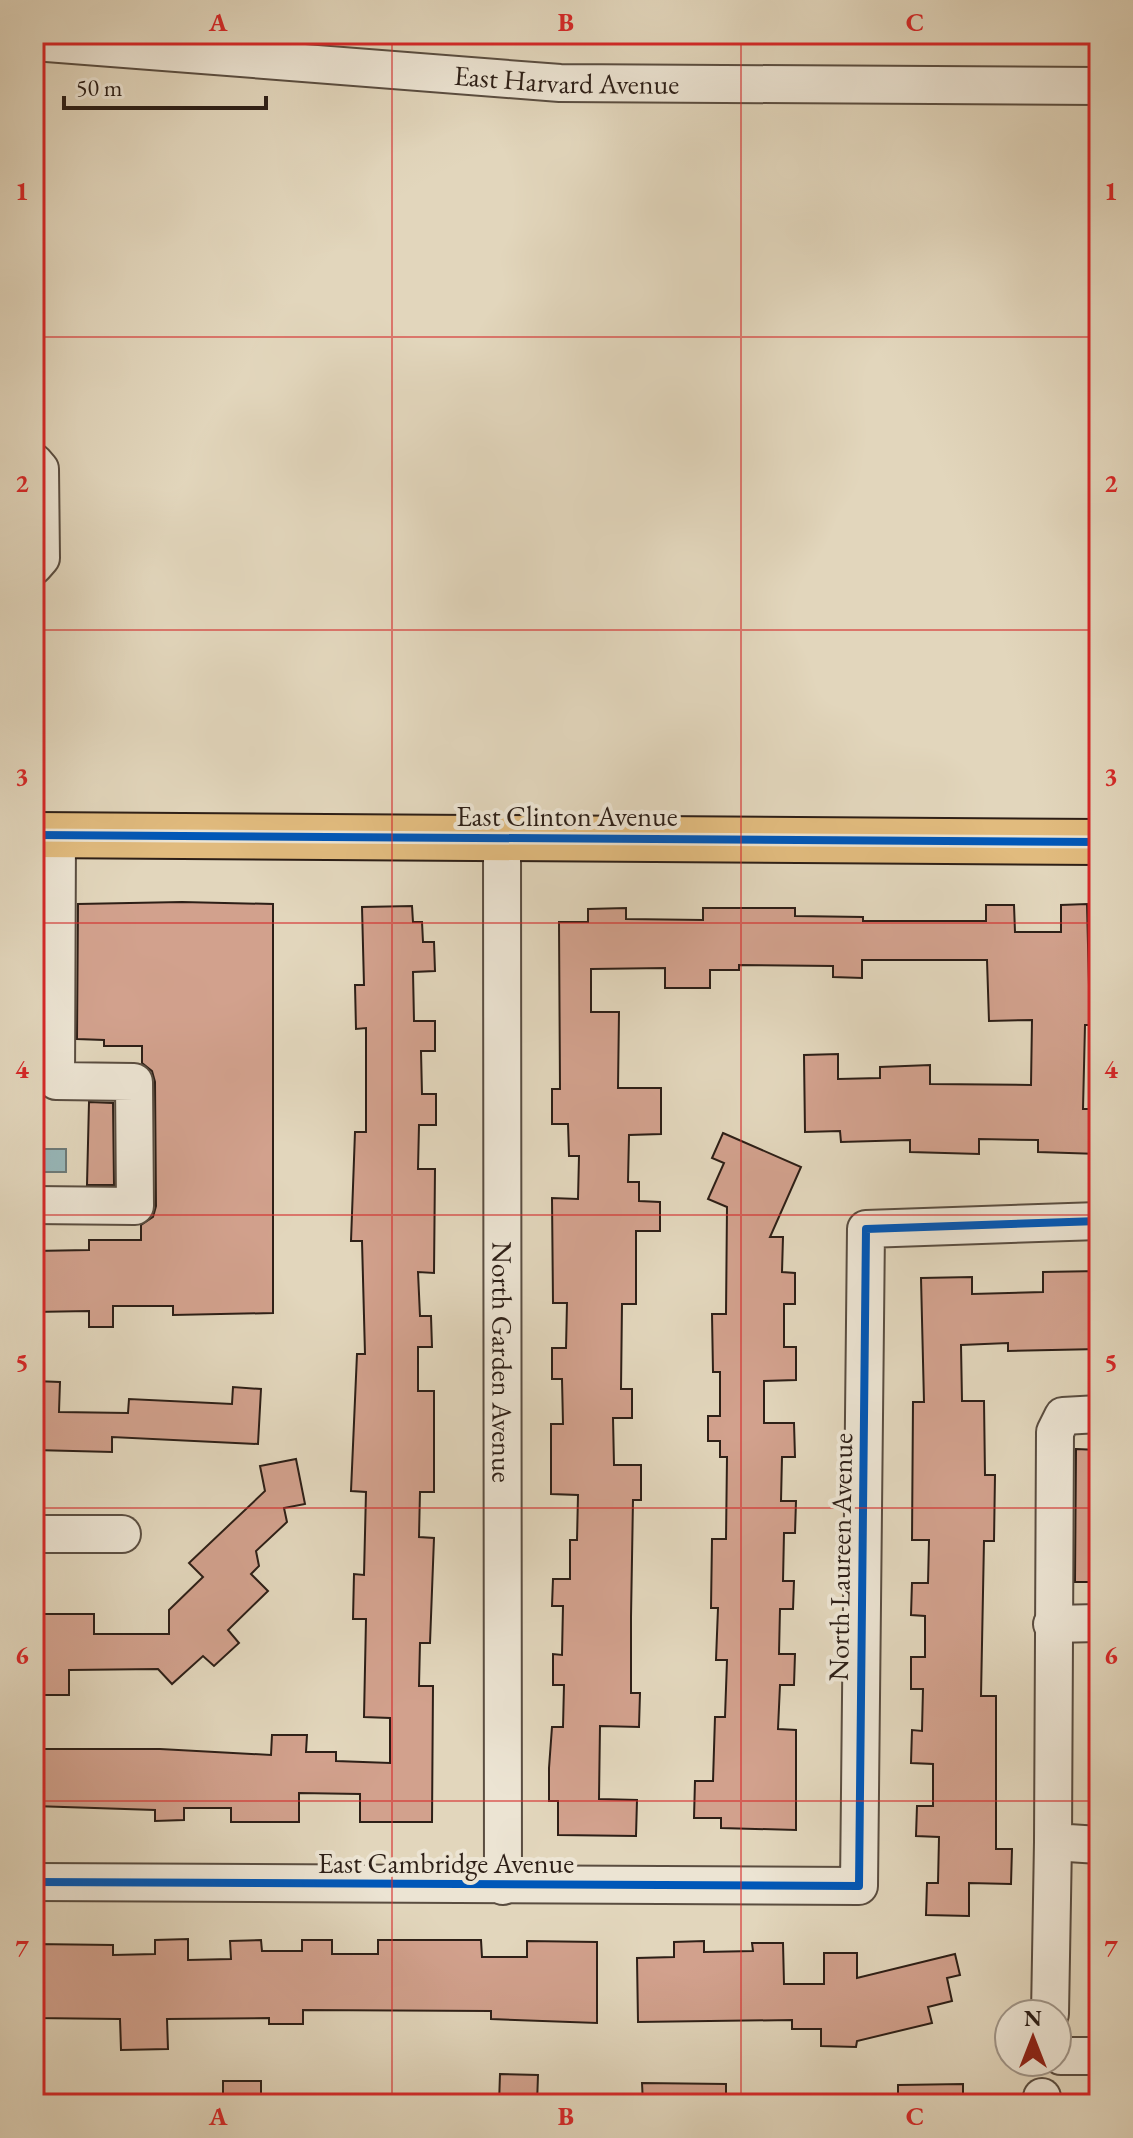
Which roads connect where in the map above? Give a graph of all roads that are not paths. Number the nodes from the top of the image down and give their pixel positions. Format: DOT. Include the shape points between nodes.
graph roads {
  1 [pos="34,42"];
  2 [pos="1099,86"];
  3 [pos="34,462"];
  4 [pos="34,566"];
  5 [pos="45,835"];
  6 [pos="502,838"];
  7 [pos="1099,842"];
  8 [pos="34,1205"];
  9 [pos="1099,1221"];
  10 [pos="1099,1414"];
  11 [pos="34,1534"];
  12 [pos="122,1534"];
  13 [pos="1099,1623"];
  14 [pos="1052,1624"];
  15 [pos="1053,1842"];
  16 [pos="1099,1845"];
  17 [pos="34,1882"];
  18 [pos="503,1886"];
  19 [pos="859,1886"];
  20 [pos="1050,1998"];
  21 [pos="1073,2056"];
  22 [pos="1099,2056"];
  1 -- 2 [label="street, East Harvard Avenue" via="560,83"];
  3 -- 4 [label="street" via="40,469 41,558"];
  5 -- 6 [label="main road, East Clinton Avenue"];
  5 -- 8 [label="street" via="56,1081 134,1082 135,1206"];
  6 -- 7 [label="main road, East Clinton Avenue"];
  6 -- 18 [label="street, North Garden Avenue"];
  9 -- 19 [label="street, North Laureen Avenue" via="866,1229"];
  10 -- 14 [label="street" via="1063,1416 1055,1432"];
  11 -- 12 [label="street"];
  13 -- 14 [label="street"];
  14 -- 15 [label="street"];
  15 -- 16 [label="street"];
  15 -- 20 [label="street"];
  17 -- 18 [label="street, East Cambridge Avenue"];
  18 -- 19 [label="street, East Cambridge Avenue"];
  21 -- 22 [label="street"];
}
